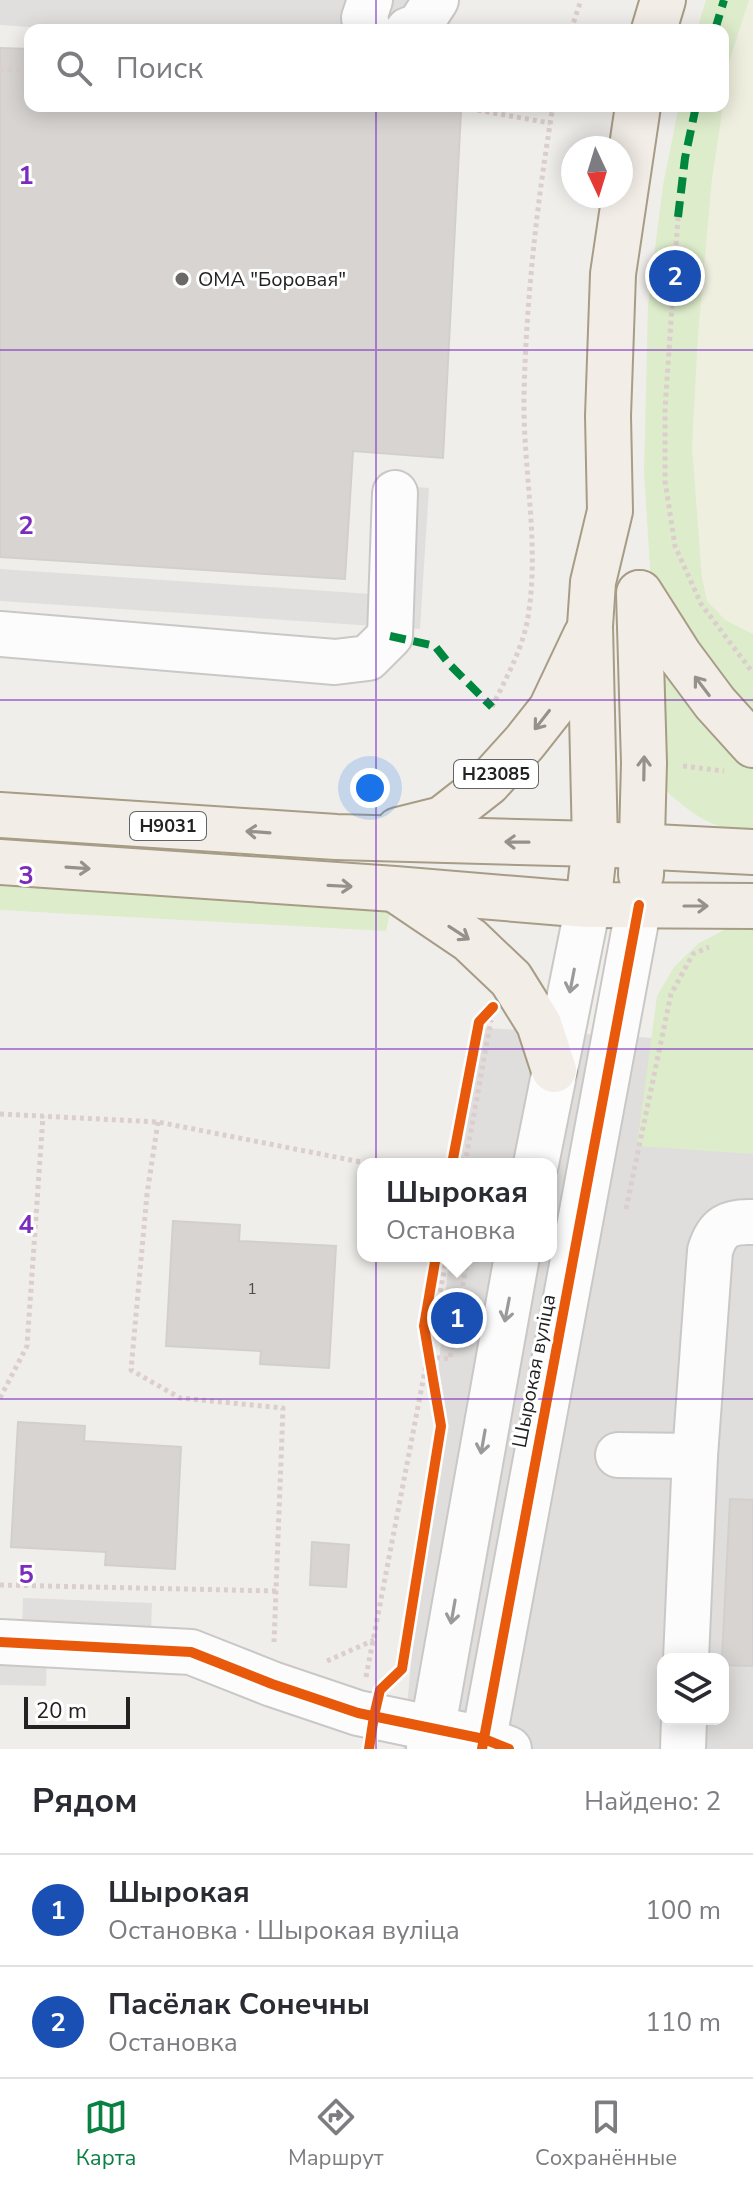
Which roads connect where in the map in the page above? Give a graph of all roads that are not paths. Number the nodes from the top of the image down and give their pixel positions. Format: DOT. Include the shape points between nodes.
graph roads {
  1 [pos="370,0"];
  2 [pos="436,0"];
  3 [pos="453,0"];
  4 [pos="663,0"];
  5 [pos="366,24"];
  6 [pos="420,24"];
  7 [pos="456,24"];
  8 [pos="656,24"];
  9 [pos="637,112"];
  10 [pos="395,493"];
  11 [pos="610,511"];
  12 [pos="639,593"];
  13 [pos="590,626"];
  14 [pos="0,634"];
  15 [pos="746,759"];
  16 [pos="0,815"];
  17 [pos="336,837"];
  18 [pos="595,844"];
  19 [pos="642,846"];
  20 [pos="753,852"];
  21 [pos="0,862"];
  22 [pos="395,889"];
  23 [pos="588,905"];
  24 [pos="639,905"];
  25 [pos="753,906"];
  26 [pos="554,1070"];
  27 [pos="537,1158"];
  28 [pos="753,1222"];
  29 [pos="516,1262"];
  30 [pos="618,1455"];
  31 [pos="695,1456"];
  32 [pos="0,1642"];
  33 [pos="686,1653"];
  34 [pos="684,1725"];
  35 [pos="431,1738"];
  36 [pos="492,1746"];
  37 [pos="683,1749"];
  1 -- 5 [label="street"];
  2 -- 6 [label="street"];
  3 -- 7 [label="street"];
  4 -- 8 [label="main road"];
  9 -- 11 [label="main road, Н23085" via="613,274"];
  10 -- 14 [label="street" via="390,636 368,658 335,662"];
  11 -- 12 [label="main road, Н23085"];
  11 -- 13 [label="main road, Н23085" via="593,582"];
  15 -- 12 [label="main road, Н23085, one-way" via="715,703"];
  19 -- 12 [label="main road, Н23085, one-way"];
  13 -- 17 [label="main road, Н23085, one-way" via="551,709 488,783 442,819"];
  13 -- 18 [label="main road, Н23085"];
  17 -- 16 [label="main road, Н9031, one-way"];
  18 -- 17 [label="main road, Н9031, one-way"];
  18 -- 19 [label="main road, Н9031"];
  18 -- 23 [label="main road"];
  19 -- 20 [label="main road, Н9031"];
  19 -- 24 [label="main road"];
  21 -- 22 [label="main road, one-way"];
  22 -- 23 [label="main road"];
  22 -- 26 [label="main road, one-way" via="470,940 511,979 539,1024"];
  23 -- 24 [label="main road"];
  23 -- 26 [label="street, one-way"];
  24 -- 25 [label="main road, one-way"];
  24 -- 36 [label="street, Шырокая вуліца"];
  26 -- 27 [label="street"];
  28 -- 31 [label="street" via="724,1226 710,1251"];
  29 -- 35 [label="street, Шырокая вуліца, one-way"];
  30 -- 31 [label="street"];
  31 -- 33 [label="street"];
  32 -- 35 [label="street" via="191,1652"];
  34 -- 37 [label="street"];
  35 -- 36 [label="street"];
}
